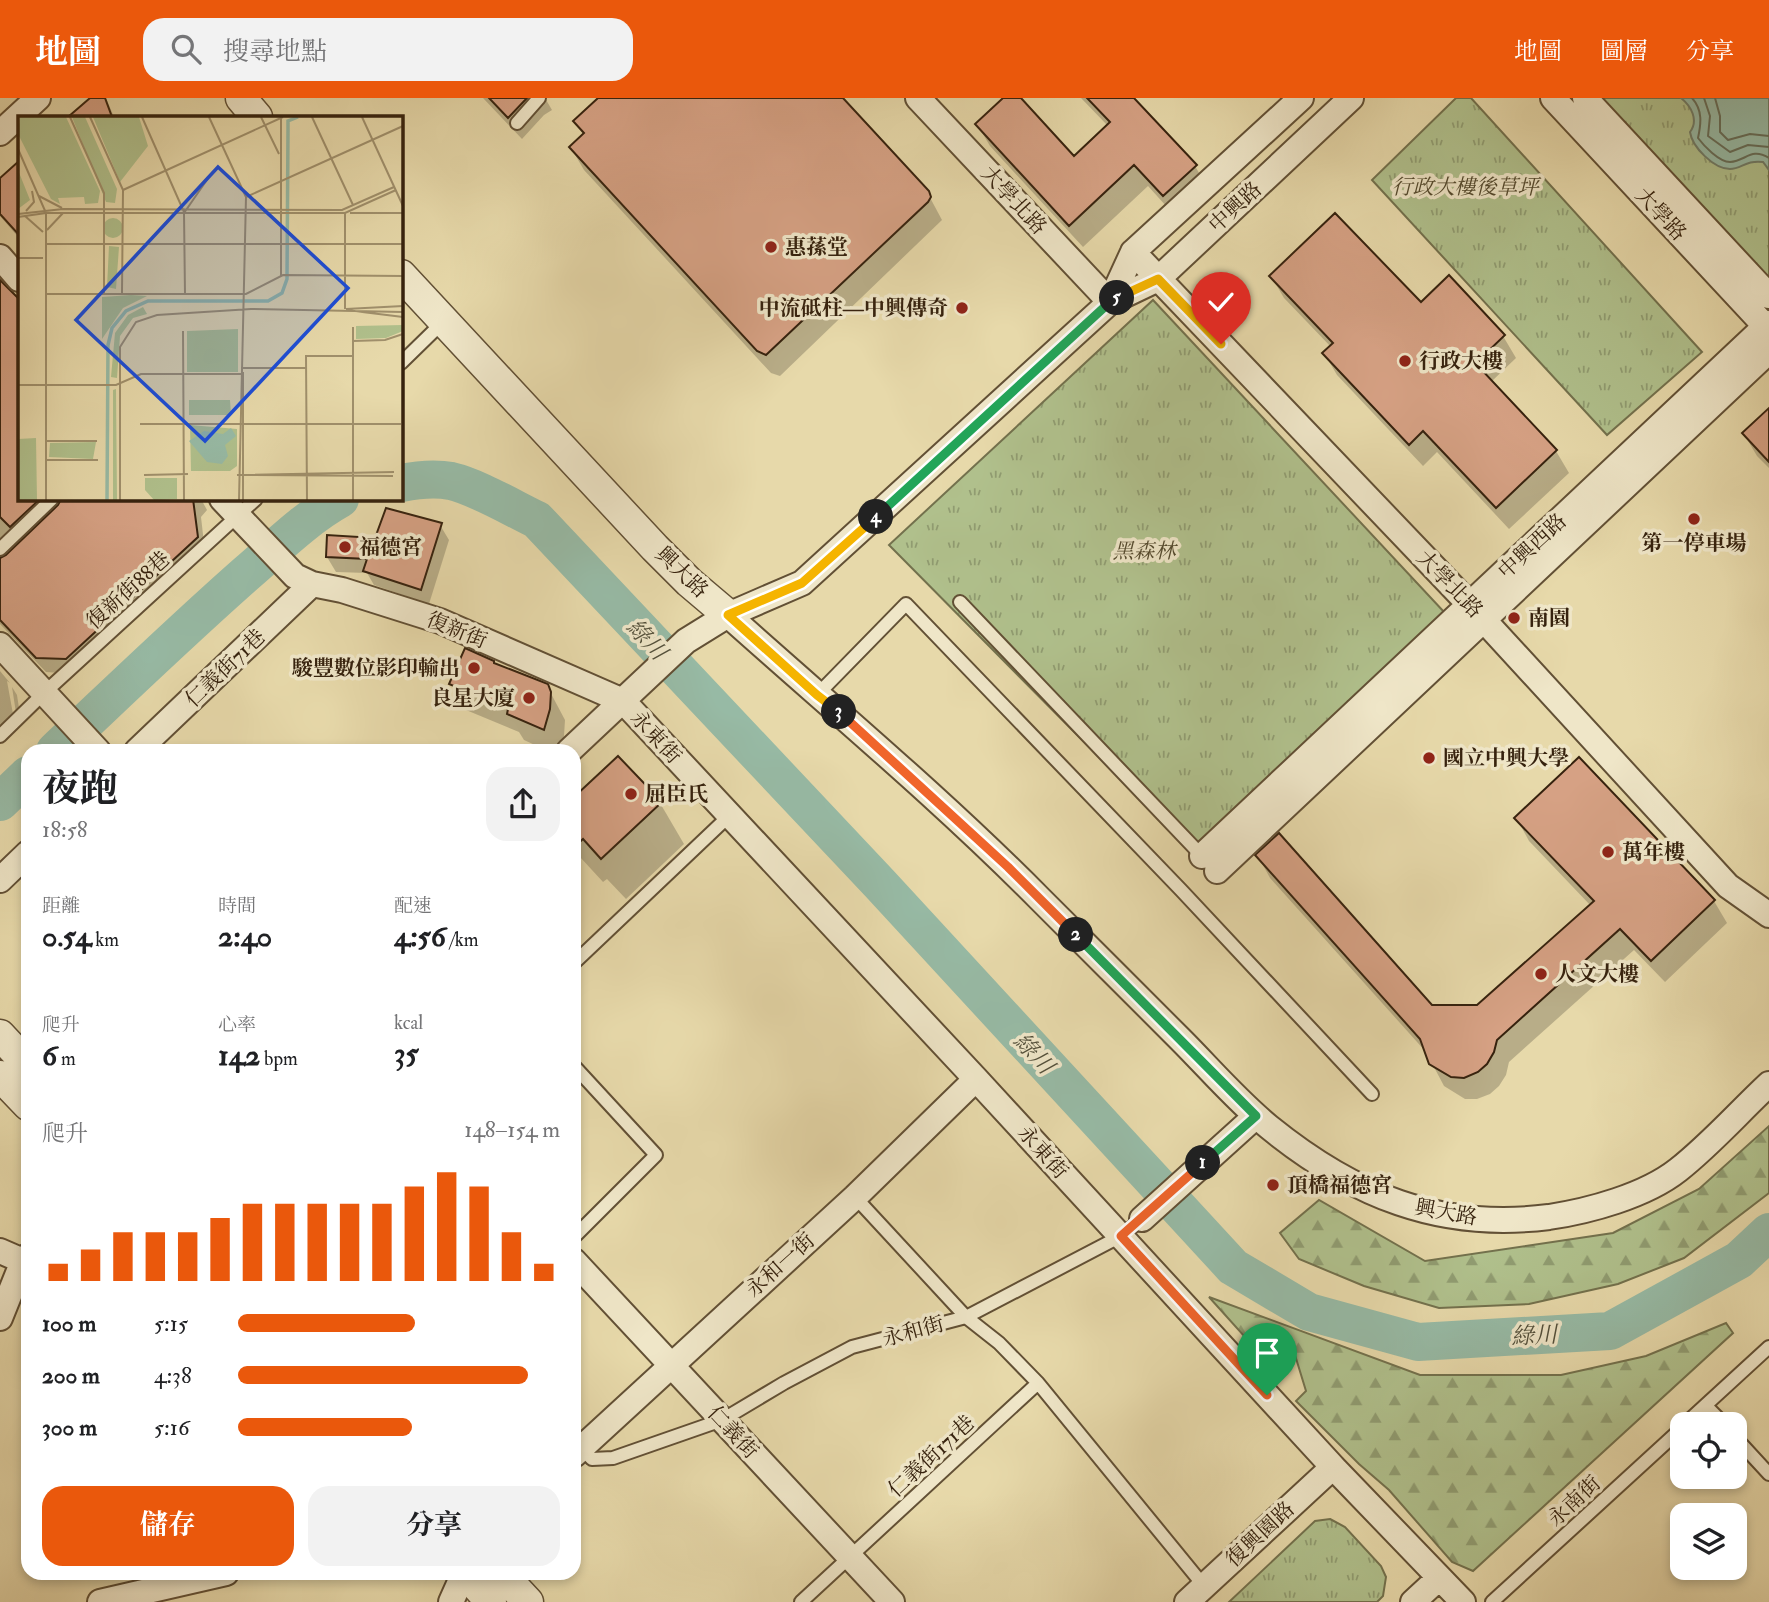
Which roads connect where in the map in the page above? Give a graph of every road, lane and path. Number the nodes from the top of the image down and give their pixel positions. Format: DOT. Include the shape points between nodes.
graph roads {
  1 [pos="38,98"];
  2 [pos="241,98"];
  3 [pos="539,98"];
  4 [pos="918,98"];
  5 [pos="1301,98"];
  6 [pos="1351,98"];
  7 [pos="1553,98"];
  8 [pos="1586,98"];
  9 [pos="18,116"];
  10 [pos="18,116"];
  11 [pos="256,116"];
  12 [pos="517,123"];
  13 [pos="0,133"];
  14 [pos="1133,251"];
  15 [pos="0,257"];
  16 [pos="402,276"];
  17 [pos="18,278"];
  18 [pos="1158,279"];
  19 [pos="1769,296"];
  20 [pos="1110,302"];
  21 [pos="444,321"];
  22 [pos="1768,326"];
  23 [pos="1769,351"];
  24 [pos="402,362"];
  25 [pos="51,500"];
  26 [pos="253,500"];
  27 [pos="230,508"];
  28 [pos="0,549"];
  29 [pos="312,584"];
  30 [pos="960,602"];
  31 [pos="1477,612"];
  32 [pos="728,615"];
  33 [pos="0,645"];
  34 [pos="44,693"];
  35 [pos="817,695"];
  36 [pos="623,701"];
  37 [pos="0,736"];
  38 [pos="92,744"];
  39 [pos="144,744"];
  40 [pos="577,744"];
  41 [pos="730,815"];
  42 [pos="21,860"];
  43 [pos="1209,864"];
  44 [pos="0,880"];
  45 [pos="1769,915"];
  46 [pos="581,956"];
  47 [pos="0,1035"];
  48 [pos="21,1058"];
  49 [pos="581,1074"];
  50 [pos="0,1076"];
  51 [pos="976,1079"];
  52 [pos="1769,1084"];
  53 [pos="1373,1094"];
  54 [pos="21,1098"];
  55 [pos="1256,1116"];
  56 [pos="855,1197"];
  57 [pos="1142,1219"];
  58 [pos="581,1230"];
  59 [pos="1121,1236"];
  60 [pos="0,1251"];
  61 [pos="21,1257"];
  62 [pos="581,1269"];
  63 [pos="21,1270"];
  64 [pos="966,1317"];
  65 [pos="0,1318"];
  66 [pos="1769,1347"];
  67 [pos="671,1365"];
  68 [pos="1038,1383"];
  69 [pos="1706,1406"];
  70 [pos="1699,1412"];
  71 [pos="1712,1412"];
  72 [pos="722,1420"];
  73 [pos="1670,1439"];
  74 [pos="581,1444"];
  75 [pos="1747,1450"];
  76 [pos="581,1451"];
  77 [pos="1334,1467"];
  78 [pos="1769,1474"];
  79 [pos="850,1557"];
  80 [pos="1439,1578"];
  81 [pos="196,1580"];
  82 [pos="461,1580"];
  83 [pos="471,1580"];
  84 [pos="508,1580"];
  85 [pos="1196,1594"];
  86 [pos="100,1602"];
  87 [pos="451,1602"];
  88 [pos="491,1602"];
  89 [pos="528,1602"];
  90 [pos="801,1602"];
  91 [pos="892,1602"];
  92 [pos="1413,1602"];
  93 [pos="1463,1602"];
  94 [pos="1492,1602"];
  1 -- 9 [label="street"];
  2 -- 11 [label="street"];
  3 -- 12 [label="lane"];
  4 -- 20 [label="street, 大學北路"];
  5 -- 14 [label="street, 中興路"];
  6 -- 18 [label="street, 中興路"];
  7 -- 22 [label="street, 大學路"];
  8 -- 19 [label="street, 大學路"];
  10 -- 13 [label="street"];
  14 -- 18 [label="street, 大學北路"];
  14 -- 20 [label="street, 中興路"];
  15 -- 17 [label="street"];
  16 -- 21 [label="street, 興大路"];
  18 -- 20 [label="street, 中興路"];
  18 -- 31 [label="street, 大學北路"];
  20 -- 32 [label="street, 中興路" via="802,583"];
  21 -- 24 [label="lane"];
  21 -- 32 [label="street, 興大路" via="655,548"];
  22 -- 31 [label="street, 中興西路"];
  23 -- 31 [label="street, 中興西路"];
  25 -- 28 [label="lane"];
  26 -- 27 [label="lane, 復新街88巷"];
  27 -- 29 [label="street, 復新街" via="289,570"];
  27 -- 34 [label="lane, 復新街88巷"];
  29 -- 36 [label="street, 復新街" via="440,621"];
  29 -- 39 [label="street, 仁義街71巷"];
  30 -- 43 [label="lane"];
  31 -- 43 [label="street, 中興西路"];
  31 -- 45 [label="street, 大學北路" via="1728,886"];
  32 -- 35 [label="street, 興大路"];
  32 -- 36 [label="street, 中興路" via="686,641"];
  33 -- 34 [label="street"];
  34 -- 37 [label="lane, 復新街88巷"];
  34 -- 38 [label="street"];
  35 -- 53 [label="lane" via="906,604"];
  35 -- 55 [label="street, 興大路" via="850,720 1008,867"];
  36 -- 40 [label="street, 中興路"];
  36 -- 41 [label="street, 永東街"];
  41 -- 46 [label="lane"];
  41 -- 51 [label="street, 永東街"];
  42 -- 44 [label="street"];
  47 -- 48 [label="street"];
  49 -- 58 [label="lane" via="656,1155"];
  50 -- 54 [label="street"];
  51 -- 56 [label="street, 永和一街"];
  51 -- 59 [label="street, 永東街"];
  52 -- 55 [label="street, 興大路" via="1668,1176 1593,1208 1532,1219 1466,1218 1402,1205 1342,1178"];
  55 -- 57 [label="street"];
  56 -- 64 [label="lane"];
  56 -- 67 [label="street, 永和一街"];
  57 -- 59 [label="lane"];
  59 -- 64 [label="lane"];
  59 -- 77 [label="street, 永東街"];
  60 -- 61 [label="street"];
  62 -- 67 [label="street, 仁義街"];
  63 -- 65 [label="street"];
  64 -- 68 [label="lane, 永和街"];
  64 -- 72 [label="lane, 永和街" via="852,1347"];
  66 -- 69 [label="lane, 永南街"];
  67 -- 72 [label="street, 仁義街"];
  67 -- 74 [label="street, 永和一街"];
  68 -- 79 [label="lane, 仁義街171巷"];
  68 -- 85 [label="lane, 永和街"];
  69 -- 70 [label="lane, 永南街"];
  69 -- 71 [label="lane"];
  72 -- 76 [label="lane, 永和街" via="613,1458 592,1459"];
  72 -- 79 [label="street, 仁義街"];
  73 -- 94 [label="lane, 永南街"];
  75 -- 78 [label="lane"];
  77 -- 80 [label="street, 永東街"];
  77 -- 85 [label="street, 復興園路"];
  79 -- 90 [label="lane, 仁義街171巷"];
  79 -- 91 [label="street, 仁義街"];
  80 -- 92 [label="street"];
  80 -- 93 [label="street, 永東街"];
  81 -- 86 [label="street"];
  82 -- 87 [label="street"];
  83 -- 88 [label="street"];
  84 -- 89 [label="street"];
}
